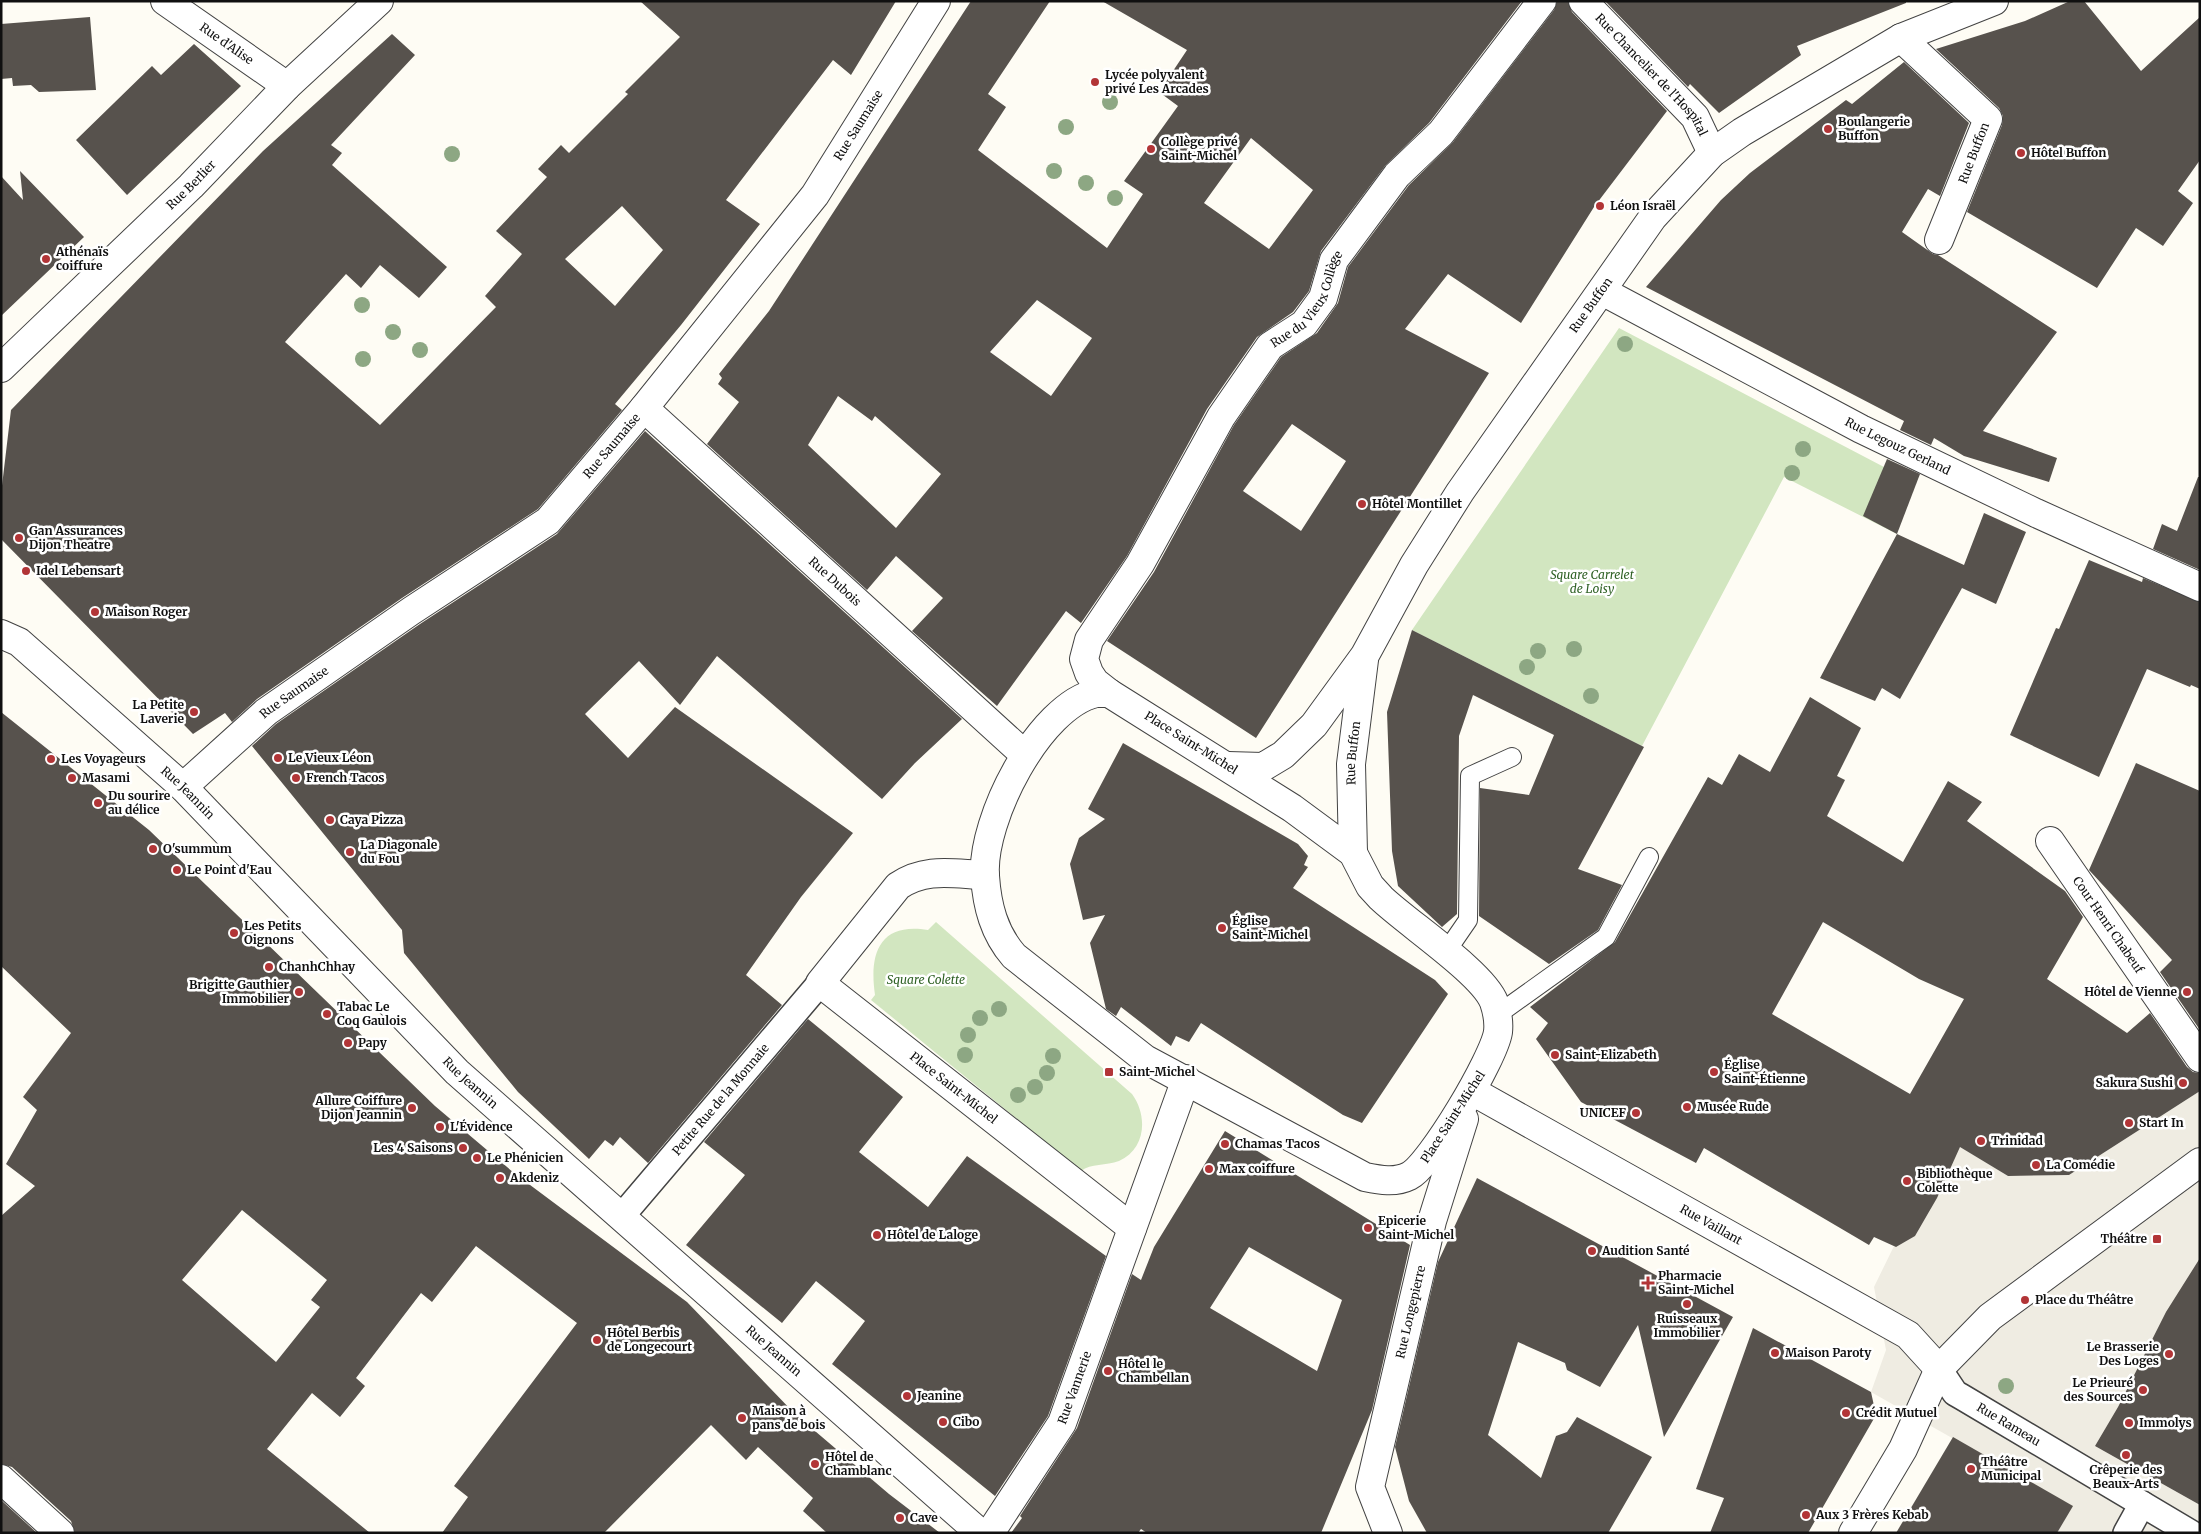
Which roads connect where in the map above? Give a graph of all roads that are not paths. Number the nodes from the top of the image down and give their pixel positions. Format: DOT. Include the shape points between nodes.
graph roads {
  1 [pos="166,1"];
  2 [pos="379,1"];
  3 [pos="936,1"];
  4 [pos="1542,1"];
  5 [pos="1583,1"];
  6 [pos="1994,1"];
  7 [pos="1901,38"];
  8 [pos="287,86"];
  9 [pos="1712,153"];
  10 [pos="1939,240"];
  11 [pos="1602,291"];
  12 [pos="1,368"];
  13 [pos="644,408"];
  14 [pos="2200,587"];
  15 [pos="1,634"];
  16 [pos="1365,655"];
  17 [pos="1109,693"];
  18 [pos="1025,755"];
  19 [pos="1512,757"];
  20 [pos="1228,766"];
  21 [pos="183,787"];
  22 [pos="2050,841"];
  23 [pos="1353,852"];
  24 [pos="1649,857"];
  25 [pos="985,875"];
  26 [pos="1446,952"];
  27 [pos="820,983"];
  28 [pos="1497,1015"];
  29 [pos="2200,1058"];
  30 [pos="1186,1079"];
  31 [pos="1472,1091"];
  32 [pos="2200,1162"];
  33 [pos="622,1218"];
  34 [pos="1132,1228"];
  35 [pos="1939,1369"];
  36 [pos="1,1479"];
  37 [pos="2142,1504"];
  38 [pos="60,1533"];
  39 [pos="980,1533"];
  40 [pos="990,1533"];
  41 [pos="1388,1533"];
  42 [pos="1853,1533"];
  43 [pos="2126,1533"];
  44 [pos="2191,1533"];
  1 -- 8 [label="street, Rue d'Alise"];
  2 -- 8 [label="street, Rue Berlier"];
  3 -- 13 [label="street, Rue Saumaise" via="815,195"];
  4 -- 17 [label="street, Rue du Vieux Collège" via="1440,133 1397,175 1334,260 1322,298 1304,324 1270,346 1221,417 1140,564 1089,640 1084,659 1095,682"];
  5 -- 9 [label="street, Rue Chancelier de l'Hospital" via="1695,117"];
  6 -- 7 [label="street, Rue Buffon"];
  7 -- 9 [label="street, Rue Buffon"];
  7 -- 10 [label="street, Rue Buffon" via="1988,120"];
  8 -- 12 [label="street, Rue Berlier" via="191,186"];
  9 -- 11 [label="street, Rue Buffon" via="1653,217"];
  11 -- 14 [label="street, Rue Legouz Gerland" via="1861,429"];
  11 -- 16 [label="street, Rue Buffon" via="1460,492 1414,565"];
  13 -- 18 [label="street, Rue Dubois"];
  13 -- 21 [label="street, Rue Saumaise" via="548,522 410,611 266,712"];
  15 -- 21 [label="street, Rue Jeannin" via="19,642"];
  16 -- 20 [label="street, Rue Buffon" via="1314,725 1283,755 1263,767"];
  16 -- 23 [label="street, Rue Buffon" via="1351,764"];
  17 -- 18 [label="street, Place Saint-Michel" via="1086,695 1065,707"];
  17 -- 20 [label="street, Place Saint-Michel"];
  18 -- 25 [label="street, Place Saint-Michel" via="991,830"];
  19 -- 26 [label="lane" via="1470,776 1468,920"];
  20 -- 23 [label="street, Place Saint-Michel"];
  21 -- 33 [label="street, Rue Jeannin" via="457,1072"];
  22 -- 29 [label="street, Cour Henri Chabeuf"];
  23 -- 26 [label="street, Place Saint-Michel" via="1370,886 1381,898"];
  24 -- 28 [label="lane" via="1606,937"];
  25 -- 27 [label="street" via="925,873 910,878 898,886"];
  25 -- 30 [label="street, Place Saint-Michel" via="994,926 1014,956 1144,1059"];
  26 -- 28 [label="street, Place Saint-Michel" via="1484,985"];
  27 -- 33 [label="street, Petite Rue de la Monnaie"];
  27 -- 34 [label="street, Place Saint-Michel"];
  28 -- 31 [label="street, Place Saint-Michel" via="1498,1032 1491,1056"];
  30 -- 31 [label="street, Place Saint-Michel" via="1350,1170 1383,1181 1411,1175 1422,1165"];
  30 -- 34 [label="street"];
  31 -- 35 [label="street, Rue Vaillant" via="1908,1335"];
  31 -- 41 [label="street, Rue Longepierre" via="1432,1221 1370,1487"];
  32 -- 35 [label="street" via="1990,1317"];
  33 -- 39 [label="street, Rue Jeannin"];
  34 -- 40 [label="street, Rue Vannerie" via="1062,1423"];
  35 -- 37 [label="street, Rue Rameau" via="1955,1393"];
  35 -- 42 [label="street" via="1903,1449"];
  36 -- 38 [label="street"];
  37 -- 43 [label="street"];
  37 -- 44 [label="street, Rue Rameau"];
}
